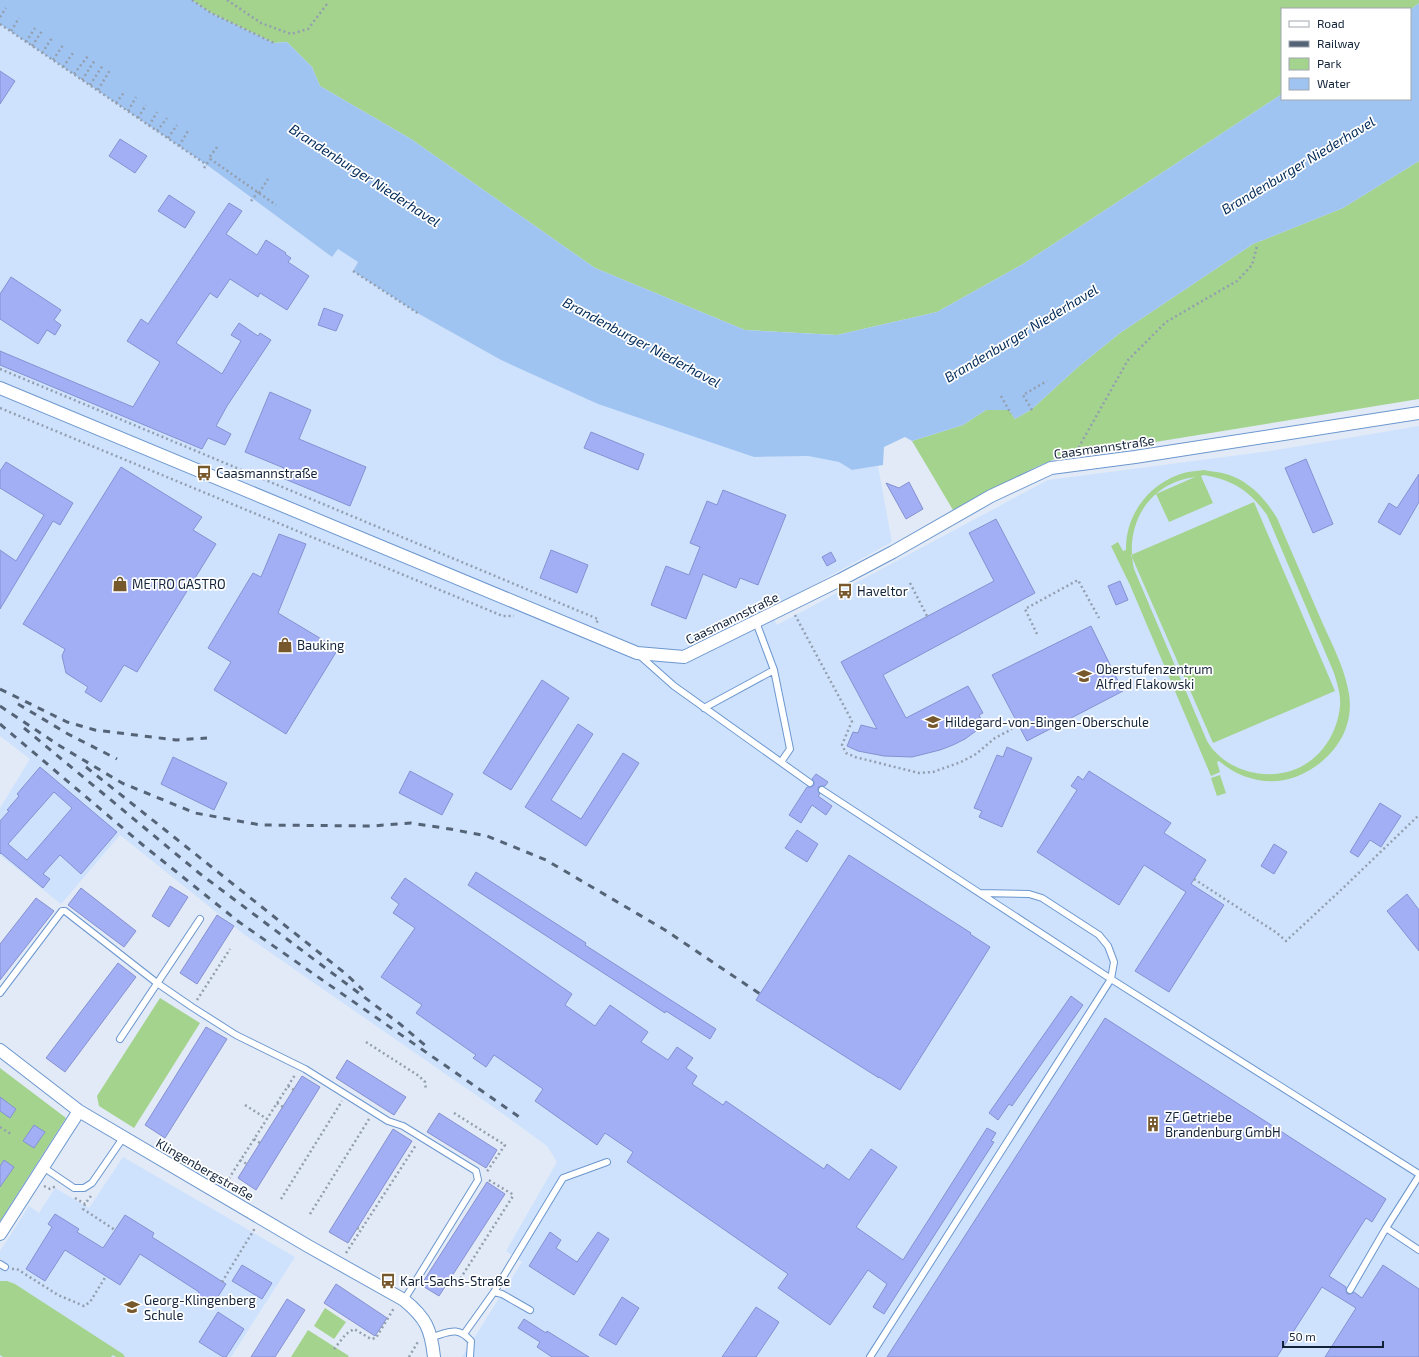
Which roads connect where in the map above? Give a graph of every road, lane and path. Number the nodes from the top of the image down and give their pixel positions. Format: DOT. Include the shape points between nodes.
graph roads {
  1 [pos="192,0"];
  2 [pos="227,0"];
  3 [pos="327,4"];
  4 [pos="6,8"];
  5 [pos="0,18"];
  6 [pos="19,18"];
  7 [pos="0,24"];
  8 [pos="35,28"];
  9 [pos="11,31"];
  10 [pos="42,31"];
  11 [pos="52,38"];
  12 [pos="26,42"];
  13 [pos="274,43"];
  14 [pos="63,45"];
  15 [pos="32,46"];
  16 [pos="72,52"];
  17 [pos="42,53"];
  18 [pos="88,56"];
  19 [pos="53,60"];
  20 [pos="95,60"];
  21 [pos="103,65"];
  22 [pos="63,67"];
  23 [pos="110,70"];
  24 [pos="74,74"];
  25 [pos="82,80"];
  26 [pos="90,85"];
  27 [pos="98,90"];
  28 [pos="125,91"];
  29 [pos="136,97"];
  30 [pos="116,103"];
  31 [pos="146,105"];
  32 [pos="128,111"];
  33 [pos="157,112"];
  34 [pos="138,118"];
  35 [pos="167,118"];
  36 [pos="177,125"];
  37 [pos="149,126"];
  38 [pos="158,131"];
  39 [pos="188,131"];
  40 [pos="168,138"];
  41 [pos="179,146"];
  42 [pos="217,147"];
  43 [pos="210,159"];
  44 [pos="206,165"];
  45 [pos="204,168"];
  46 [pos="268,179"];
  47 [pos="258,192"];
  48 [pos="251,201"];
  49 [pos="276,205"];
  50 [pos="1258,246"];
  51 [pos="353,271"];
  52 [pos="420,314"];
  53 [pos="0,370"];
  54 [pos="1047,380"];
  55 [pos="0,388"];
  56 [pos="1001,396"];
  57 [pos="0,408"];
  58 [pos="1032,410"];
  59 [pos="1419,413"];
  60 [pos="1011,414"];
  61 [pos="1081,441"];
  62 [pos="186,481"];
  63 [pos="182,483"];
  64 [pos="910,583"];
  65 [pos="794,613"];
  66 [pos="520,616"];
  67 [pos="927,616"];
  68 [pos="1099,618"];
  69 [pos="756,622"];
  70 [pos="1037,634"];
  71 [pos="592,635"];
  72 [pos="637,653"];
  73 [pos="774,670"];
  74 [pos="704,708"];
  75 [pos="1012,729"];
  76 [pos="781,762"];
  77 [pos="810,783"];
  78 [pos="822,790"];
  79 [pos="1419,815"];
  80 [pos="1194,879"];
  81 [pos="980,893"];
  82 [pos="200,919"];
  83 [pos="230,949"];
  84 [pos="1111,979"];
  85 [pos="157,983"];
  86 [pos="0,993"];
  87 [pos="192,1007"];
  88 [pos="120,1039"];
  89 [pos="366,1042"];
  90 [pos="0,1050"];
  91 [pos="300,1067"];
  92 [pos="288,1086"];
  93 [pos="294,1090"];
  94 [pos="426,1090"];
  95 [pos="346,1095"];
  96 [pos="277,1103"];
  97 [pos="246,1105"];
  98 [pos="283,1107"];
  99 [pos="79,1111"];
  100 [pos="374,1112"];
  101 [pos="454,1113"];
  102 [pos="267,1119"];
  103 [pos="0,1127"];
  104 [pos="11,1134"];
  105 [pos="421,1137"];
  106 [pos="123,1138"];
  107 [pos="254,1139"];
  108 [pos="260,1142"];
  109 [pos="402,1157"];
  110 [pos="240,1160"];
  111 [pos="406,1160"];
  112 [pos="607,1162"];
  113 [pos="247,1164"];
  114 [pos="43,1167"];
  115 [pos="1419,1175"];
  116 [pos="390,1177"];
  117 [pos="394,1179"];
  118 [pos="225,1184"];
  119 [pos="281,1199"];
  120 [pos="371,1206"];
  121 [pos="375,1208"];
  122 [pos="310,1214"];
  123 [pos="256,1226"];
  124 [pos="357,1228"];
  125 [pos="1386,1228"];
  126 [pos="361,1230"];
  127 [pos="0,1234"];
  128 [pos="1419,1250"];
  129 [pos="346,1254"];
  130 [pos="2,1266"];
  131 [pos="106,1276"];
  132 [pos="222,1282"];
  133 [pos="456,1287"];
  134 [pos="1350,1290"];
  135 [pos="494,1292"];
  136 [pos="404,1300"];
  137 [pos="395,1308"];
  138 [pos="530,1310"];
  139 [pos="464,1334"];
  140 [pos="432,1337"];
  141 [pos="334,1349"];
  142 [pos="434,1357"];
  143 [pos="472,1357"];
  144 [pos="870,1357"];
  1 -- 13 [label="path" via="211,13"];
  2 -- 3 [label="path" via="261,23 291,34 308,29"];
  4 -- 5 [label="path"];
  6 -- 9 [label="path"];
  7 -- 9 [label="path"];
  8 -- 12 [label="path"];
  9 -- 12 [label="path"];
  10 -- 15 [label="path"];
  11 -- 17 [label="path"];
  12 -- 15 [label="path"];
  14 -- 19 [label="path"];
  15 -- 17 [label="path"];
  16 -- 22 [label="path"];
  17 -- 19 [label="path"];
  18 -- 24 [label="path"];
  19 -- 22 [label="path"];
  20 -- 25 [label="path"];
  21 -- 26 [label="path"];
  22 -- 24 [label="path"];
  23 -- 27 [label="path"];
  24 -- 25 [label="path"];
  25 -- 26 [label="path"];
  26 -- 27 [label="path"];
  27 -- 30 [label="path"];
  28 -- 30 [label="path"];
  29 -- 32 [label="path"];
  30 -- 32 [label="path"];
  31 -- 34 [label="path"];
  32 -- 34 [label="path"];
  33 -- 37 [label="path"];
  34 -- 37 [label="path"];
  35 -- 38 [label="path"];
  36 -- 40 [label="path"];
  37 -- 38 [label="path"];
  38 -- 40 [label="path"];
  39 -- 41 [label="path"];
  40 -- 41 [label="path"];
  41 -- 44 [label="path"];
  42 -- 43 [label="path"];
  43 -- 44 [label="path"];
  43 -- 47 [label="path"];
  44 -- 45 [label="path"];
  46 -- 47 [label="path"];
  47 -- 48 [label="path"];
  47 -- 49 [label="path"];
  50 -- 61 [label="path" via="1252,265 1237,281 1166,322 1128,360"];
  51 -- 52 [label="path"];
  53 -- 71 [label="path" via="598,619"];
  54 -- 58 [label="path" via="1023,395"];
  55 -- 71 [label="street, Caasmannstraße"];
  56 -- 60 [label="path"];
  57 -- 63 [label="path"];
  59 -- 69 [label="street, Caasmannstraße" via="1051,468 991,496 887,555"];
  62 -- 63 [label="path"];
  63 -- 66 [label="path" via="502,616"];
  64 -- 67 [label="path"];
  65 -- 75 [label="path" via="852,722 842,745 846,753 878,764 927,773 961,762"];
  68 -- 70 [label="path" via="1078,580 1024,609"];
  69 -- 72 [label="street, Caasmannstraße" via="684,657"];
  69 -- 73 [label="lane"];
  71 -- 72 [label="street, Caasmannstraße"];
  72 -- 74 [label="lane" via="674,686"];
  73 -- 74 [label="lane"];
  73 -- 76 [label="lane" via="790,748"];
  74 -- 76 [label="lane"];
  76 -- 77 [label="lane"];
  78 -- 81 [label="lane"];
  79 -- 80 [label="path" via="1286,941"];
  81 -- 84 [label="lane"];
  81 -- 84 [label="lane" via="1029,894 1042,898 1099,935 1108,946 1114,962"];
  82 -- 85 [label="lane"];
  83 -- 87 [label="path"];
  84 -- 115 [label="lane"];
  84 -- 144 [label="lane"];
  85 -- 86 [label="lane" via="63,911"];
  85 -- 87 [label="lane"];
  85 -- 88 [label="lane"];
  87 -- 91 [label="lane" via="236,1035"];
  89 -- 94 [label="path" via="419,1076 425,1082"];
  90 -- 99 [label="street, Klingenbergstraße"];
  91 -- 92 [label="path"];
  91 -- 95 [label="lane"];
  92 -- 93 [label="path"];
  92 -- 96 [label="path"];
  95 -- 100 [label="lane"];
  95 -- 119 [label="path"];
  96 -- 98 [label="path"];
  96 -- 102 [label="path"];
  97 -- 102 [label="path"];
  99 -- 106 [label="street, Klingenbergstraße"];
  99 -- 114 [label="street"];
  100 -- 105 [label="lane"];
  100 -- 122 [label="path"];
  101 -- 133 [label="path" via="505,1145 488,1172 482,1176 513,1196"];
  102 -- 107 [label="path"];
  103 -- 104 [label="path"];
  105 -- 111 [label="path"];
  105 -- 136 [label="lane" via="476,1171 478,1180"];
  106 -- 114 [label="lane" via="92,1183 84,1188 74,1188"];
  106 -- 136 [label="street, Klingenbergstraße"];
  107 -- 108 [label="path"];
  107 -- 110 [label="path"];
  109 -- 111 [label="path"];
  110 -- 113 [label="path"];
  110 -- 118 [label="path"];
  111 -- 117 [label="path"];
  112 -- 135 [label="lane" via="563,1178"];
  114 -- 127 [label="street"];
  115 -- 125 [label="lane"];
  116 -- 117 [label="path"];
  117 -- 121 [label="path"];
  120 -- 121 [label="path"];
  121 -- 126 [label="path"];
  123 -- 132 [label="path"];
  124 -- 126 [label="path"];
  125 -- 128 [label="lane"];
  125 -- 134 [label="lane"];
  126 -- 129 [label="path"];
  130 -- 131 [label="path" via="17,1269 58,1295 84,1306 90,1302"];
  135 -- 138 [label="lane"];
  135 -- 139 [label="lane"];
  136 -- 140 [label="street, Klingenbergstraße" via="425,1321"];
  137 -- 141 [label="path" via="376,1338 371,1339 354,1330 346,1334"];
  139 -- 140 [label="lane" via="454,1331"];
  139 -- 143 [label="lane" via="471,1342"];
  140 -- 142 [label="street, Klingenbergstraße"];
}
